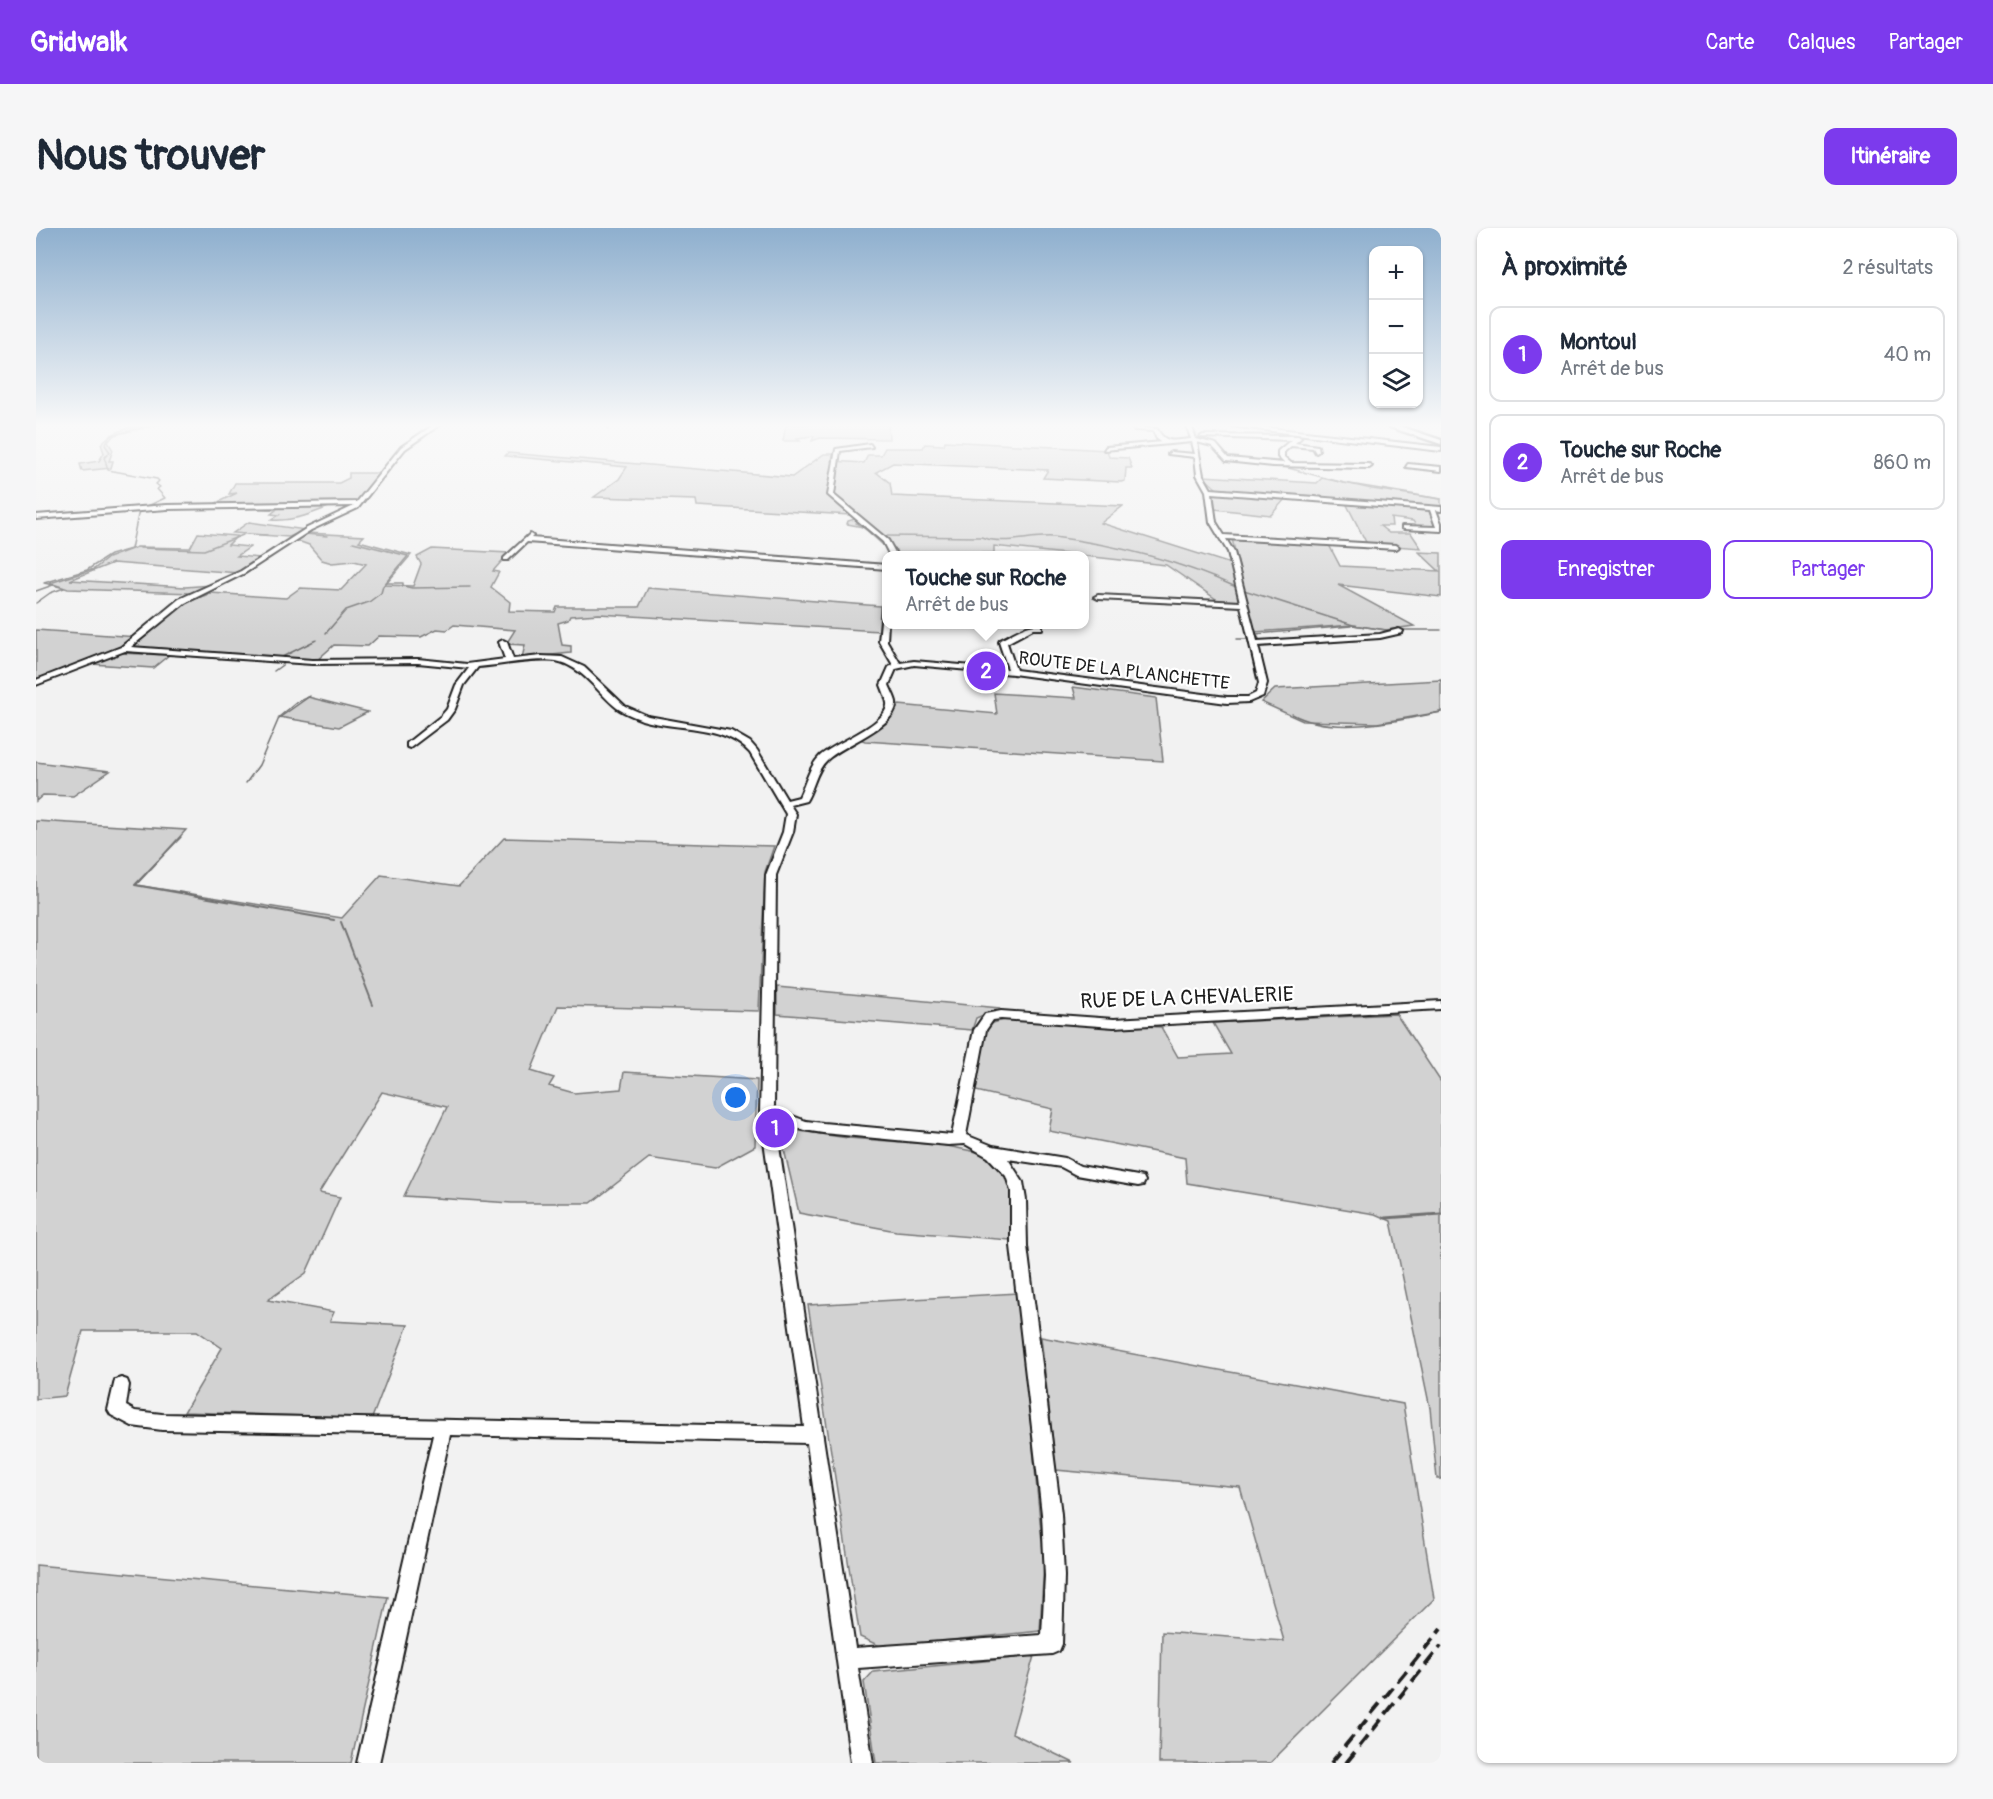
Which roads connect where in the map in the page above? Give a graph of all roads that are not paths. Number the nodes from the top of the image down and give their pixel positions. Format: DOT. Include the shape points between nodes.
graph roads {
  1 [pos="366,496"];
  2 [pos="832,496"];
  3 [pos="1210,496"];
  4 [pos="1270,496"];
  5 [pos="359,504"];
  6 [pos="1432,508"];
  7 [pos="1441,509"];
  8 [pos="36,517"];
  9 [pos="1404,527"];
  10 [pos="1441,529"];
  11 [pos="528,537"];
  12 [pos="541,537"];
  13 [pos="1223,537"];
  14 [pos="1396,547"];
  15 [pos="892,551"];
  16 [pos="506,559"];
  17 [pos="882,567"];
  18 [pos="1098,597"];
  19 [pos="1244,604"];
  20 [pos="884,629"];
  21 [pos="1030,629"];
  22 [pos="1399,631"];
  23 [pos="503,642"];
  24 [pos="1253,644"];
  25 [pos="124,649"];
  26 [pos="510,662"];
  27 [pos="897,665"];
  28 [pos="475,666"];
  29 [pos="1013,672"];
  30 [pos="36,682"];
  31 [pos="410,745"];
  32 [pos="787,803"];
  33 [pos="1441,1005"];
  34 [pos="767,1112"];
  35 [pos="957,1137"];
  36 [pos="991,1151"];
  37 [pos="1138,1181"];
  38 [pos="121,1385"];
  39 [pos="443,1428"];
  40 [pos="815,1435"];
  41 [pos="848,1659"];
  42 [pos="368,1763"];
  43 [pos="862,1763"];
  1 -- 5 [label="street"];
  2 -- 15 [label="street" via="886,541"];
  3 -- 13 [label="street, ROUTE DE LA PLANCHETTE" via="1213,522"];
  4 -- 6 [label="street"];
  5 -- 8 [label="street" via="141,508"];
  5 -- 25 [label="street" via="301,534 243,572 182,601"];
  6 -- 7 [label="street"];
  6 -- 10 [label="street"];
  9 -- 10 [label="street"];
  11 -- 12 [label="street"];
  11 -- 16 [label="street"];
  11 -- 17 [label="street"];
  13 -- 14 [label="street"];
  13 -- 19 [label="street, ROUTE DE LA PLANCHETTE" via="1231,552"];
  18 -- 19 [label="street"];
  19 -- 24 [label="street, ROUTE DE LA PLANCHETTE"];
  20 -- 27 [label="street" via="883,641"];
  21 -- 29 [label="street" via="1003,642"];
  22 -- 24 [label="street" via="1380,636"];
  23 -- 26 [label="street"];
  24 -- 29 [label="street, ROUTE DE LA PLANCHETTE" via="1263,690 1238,700"];
  25 -- 28 [label="street" via="312,662 418,661"];
  25 -- 30 [label="street"];
  26 -- 28 [label="street"];
  26 -- 32 [label="street" via="565,660 581,669 627,711 736,737 754,752"];
  27 -- 29 [label="street, ROUTE DE LA PLANCHETTE"];
  27 -- 32 [label="street" via="885,686 892,704 886,720 827,754 815,769 803,799"];
  28 -- 31 [label="street" via="460,685 444,718"];
  32 -- 34 [label="street" via="790,822 771,875"];
  33 -- 35 [label="street, RUE DE LA CHEVALERIE" via="1144,1022 989,1017 980,1030"];
  34 -- 35 [label="street" via="823,1128 948,1140"];
  34 -- 40 [label="street"];
  35 -- 36 [label="street"];
  36 -- 37 [label="street" via="1065,1163 1076,1170"];
  36 -- 41 [label="street" via="1012,1174 1018,1196 1018,1243 1054,1554 1052,1644"];
  38 -- 39 [label="street" via="117,1410 132,1418 162,1422"];
  39 -- 40 [label="street"];
  39 -- 42 [label="street"];
  40 -- 41 [label="street"];
  41 -- 43 [label="street"];
}
